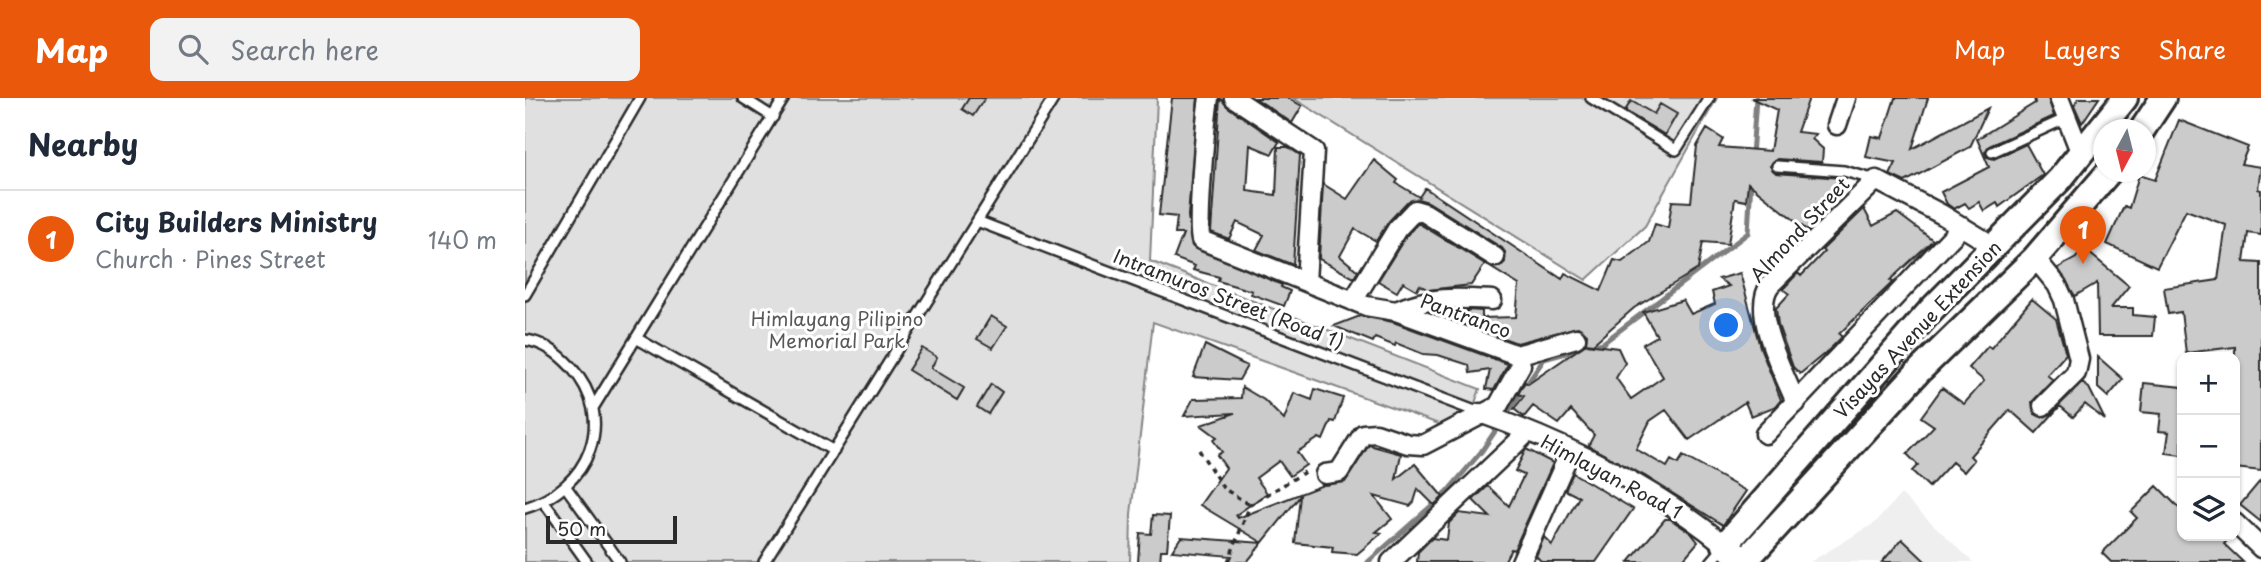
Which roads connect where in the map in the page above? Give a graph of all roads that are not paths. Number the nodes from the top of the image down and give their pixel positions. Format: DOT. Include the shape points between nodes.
graph roads {
  1 [pos="640,98"];
  2 [pos="743,98"];
  3 [pos="784,98"];
  4 [pos="1054,98"];
  5 [pos="1209,98"];
  6 [pos="1234,98"];
  7 [pos="1709,98"];
  8 [pos="1846,98"];
  9 [pos="2059,98"];
  10 [pos="2125,98"];
  11 [pos="2163,98"];
  12 [pos="1595,99"];
  13 [pos="773,117"];
  14 [pos="2067,118"];
  15 [pos="2149,119"];
  16 [pos="1837,125"];
  17 [pos="1992,152"];
  18 [pos="2081,154"];
  19 [pos="1777,166"];
  20 [pos="1876,180"];
  21 [pos="2100,182"];
  22 [pos="977,221"];
  23 [pos="1962,226"];
  24 [pos="1992,245"];
  25 [pos="1495,257"];
  26 [pos="2035,258"];
  27 [pos="1306,282"];
  28 [pos="525,295"];
  29 [pos="1493,300"];
  30 [pos="1353,301"];
  31 [pos="1931,310"];
  32 [pos="1397,311"];
  33 [pos="1954,335"];
  34 [pos="636,338"];
  35 [pos="1576,338"];
  36 [pos="525,340"];
  37 [pos="1517,355"];
  38 [pos="1796,403"];
  39 [pos="2043,407"];
  40 [pos="593,408"];
  41 [pos="1475,411"];
  42 [pos="1514,426"];
  43 [pos="1765,434"];
  44 [pos="834,451"];
  45 [pos="1570,452"];
  46 [pos="1325,474"];
  47 [pos="566,487"];
  48 [pos="544,502"];
  49 [pos="525,508"];
  50 [pos="2240,528"];
  51 [pos="2261,548"];
  52 [pos="1718,554"];
  53 [pos="1744,561"];
  54 [pos="587,562"];
  55 [pos="620,562"];
  56 [pos="764,562"];
  57 [pos="1391,562"];
  58 [pos="1521,562"];
  1 -- 28 [label="lane"];
  2 -- 13 [label="lane"];
  3 -- 13 [label="lane"];
  4 -- 22 [label="lane"];
  5 -- 27 [label="street, Pantranco" via="1201,240"];
  6 -- 27 [label="street" via="1314,151"];
  7 -- 12 [label="lane" via="1676,150"];
  8 -- 16 [label="street"];
  9 -- 14 [label="street"];
  10 -- 18 [label="street, Visayas Avenue Extension"];
  11 -- 15 [label="street"];
  13 -- 34 [label="lane"];
  14 -- 17 [label="lane"];
  14 -- 18 [label="street"];
  18 -- 24 [label="street, Visayas Avenue Extension"];
  19 -- 20 [label="lane" via="1844,171"];
  20 -- 23 [label="street, Almond Street"];
  20 -- 38 [label="street, Almond Street" via="1770,285 1762,300 1764,321"];
  21 -- 26 [label="street, Visayas Avenue Extension"];
  22 -- 41 [label="lane, Intramuros Street (Road 1)"];
  22 -- 44 [label="lane"];
  23 -- 24 [label="street, Almond Street"];
  23 -- 38 [label="street"];
  24 -- 31 [label="street, Visayas Avenue Extension"];
  25 -- 30 [label="street" via="1415,210 1397,229"];
  26 -- 33 [label="street, Visayas Avenue Extension"];
  26 -- 39 [label="street" via="2064,300 2079,359 2076,373"];
  27 -- 30 [label="street, Pantranco"];
  29 -- 32 [label="street" via="1441,297"];
  30 -- 32 [label="street, Pantranco"];
  31 -- 33 [label="street"];
  31 -- 52 [label="street, Visayas Avenue Extension"];
  32 -- 37 [label="street, Pantranco"];
  33 -- 53 [label="street, Visayas Avenue Extension"];
  34 -- 40 [label="lane"];
  34 -- 44 [label="lane"];
  35 -- 37 [label="street"];
  36 -- 40 [label="lane" via="560,355 581,379"];
  37 -- 41 [label="street, Pantranco" via="1521,365 1498,406"];
  38 -- 43 [label="street"];
  40 -- 47 [label="lane" via="590,451"];
  41 -- 42 [label="street, Himlayan Road 1"];
  41 -- 46 [label="street, Pantranco" via="1423,445 1363,434 1339,472"];
  42 -- 45 [label="street, Himlayan Road 1"];
  42 -- 57 [label="street"];
  44 -- 56 [label="lane"];
  45 -- 52 [label="street, Himlayan Road 1" via="1687,514"];
  45 -- 58 [label="street"];
  47 -- 48 [label="lane"];
  47 -- 55 [label="lane"];
  48 -- 49 [label="lane"];
  48 -- 54 [label="lane"];
  50 -- 51 [label="street"];
  52 -- 53 [label="street, Himlayan Road 1"];
}
